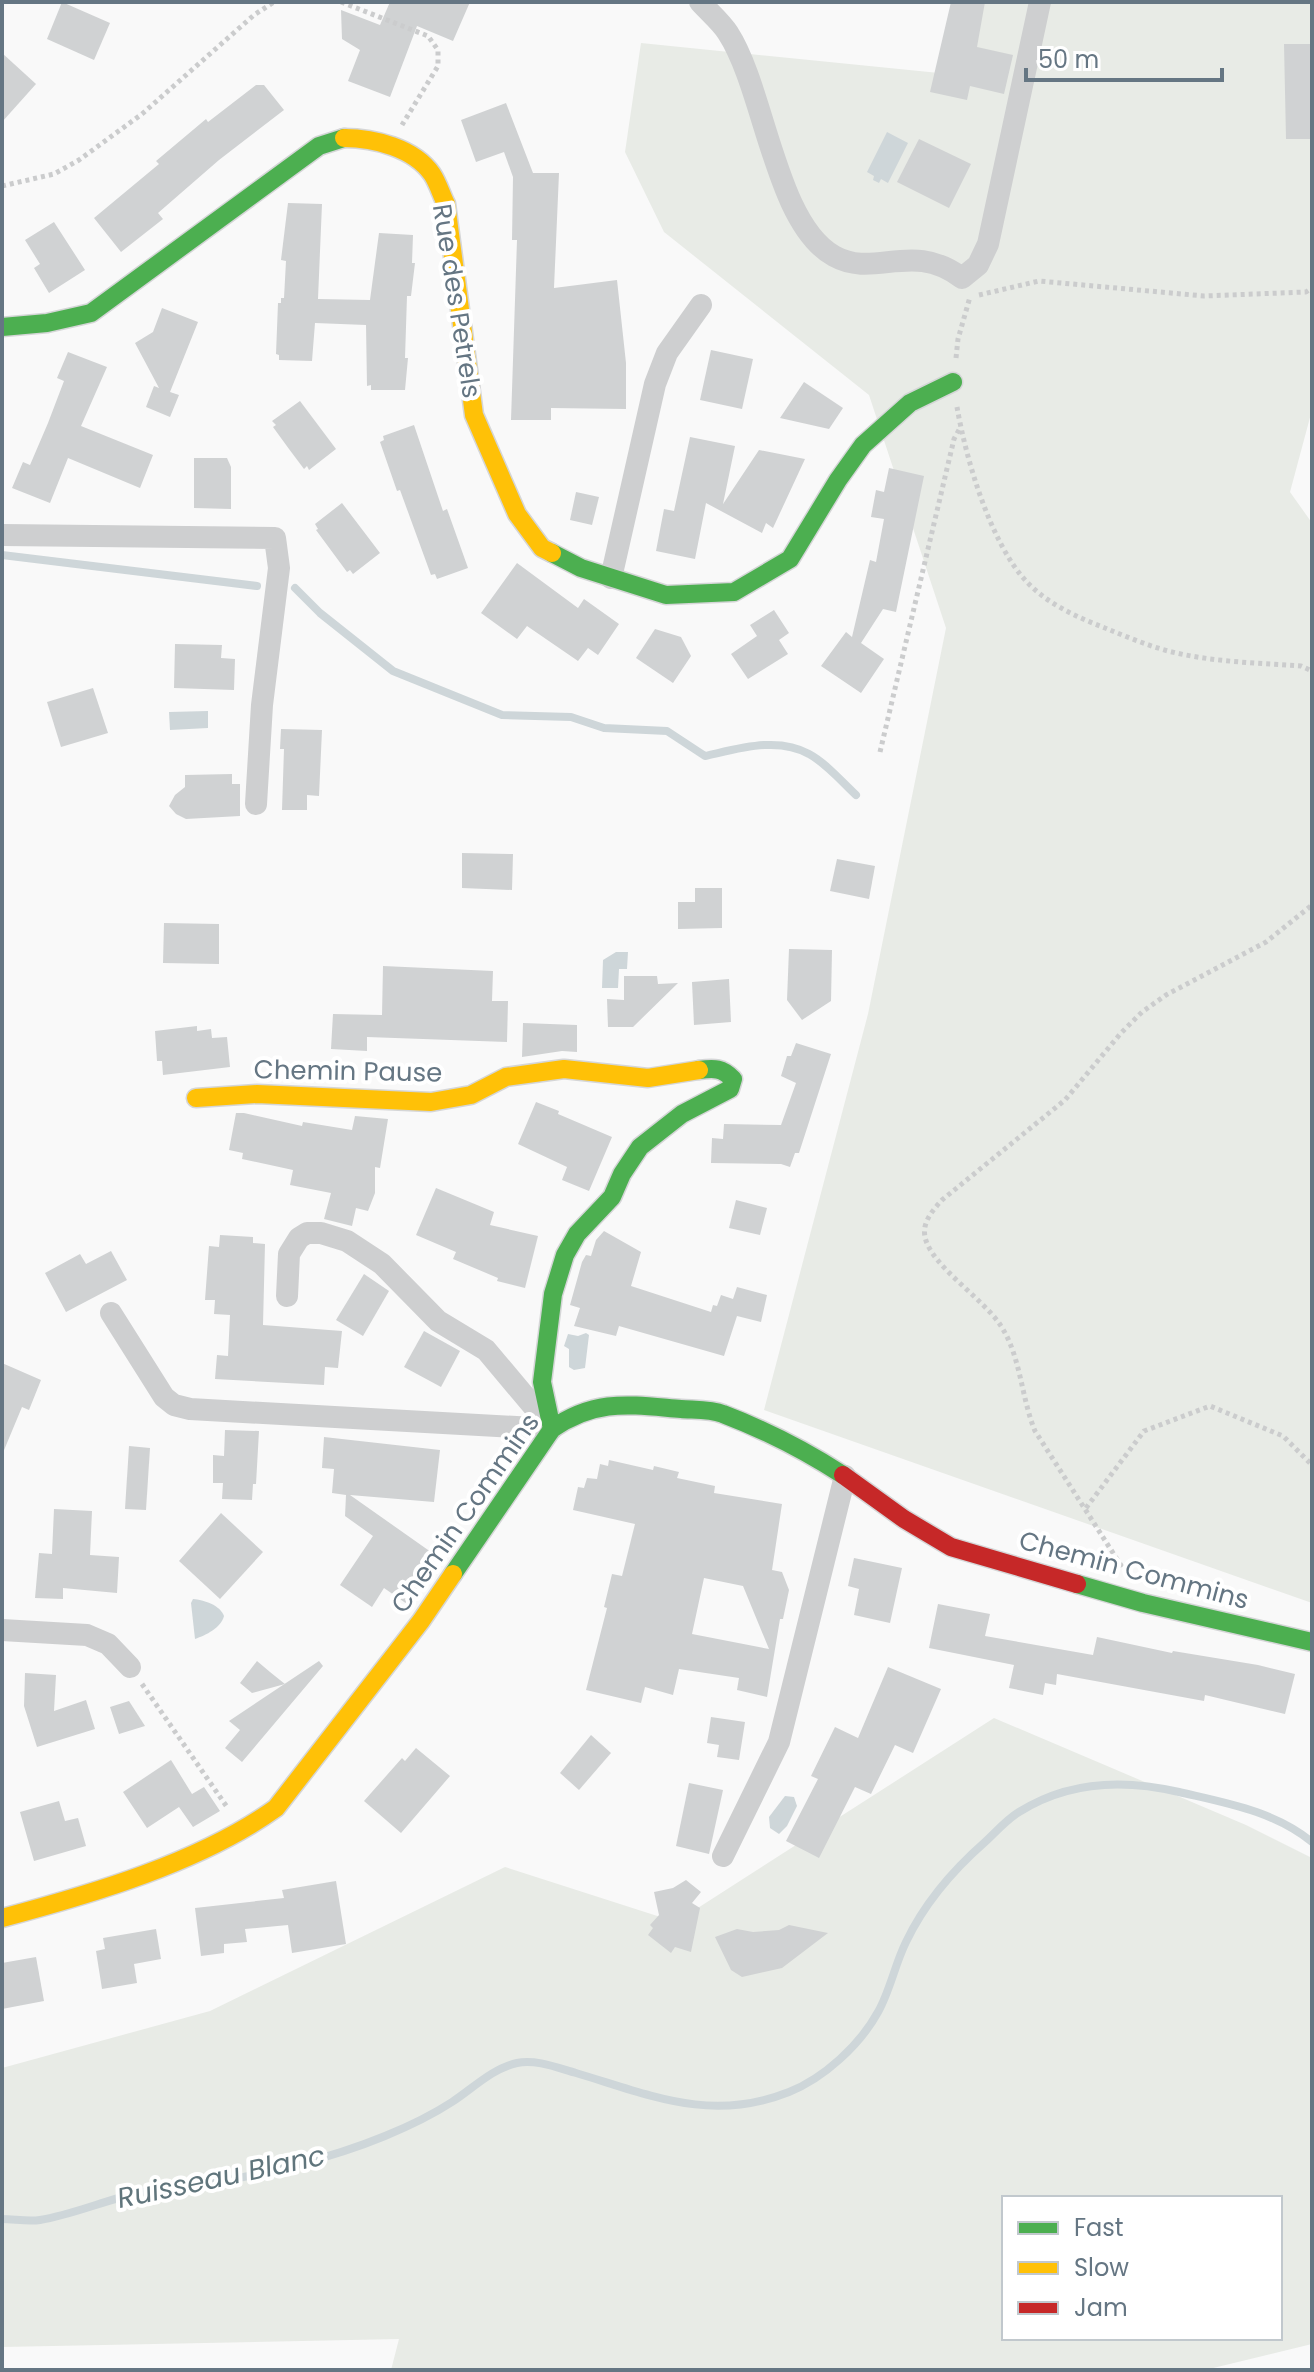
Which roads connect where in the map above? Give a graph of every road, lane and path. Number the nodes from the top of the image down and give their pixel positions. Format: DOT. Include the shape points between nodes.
graph roads {
  1 [pos="274,2"];
  2 [pos="341,2"];
  3 [pos="700,2"];
  4 [pos="1040,2"];
  5 [pos="389,147"];
  6 [pos="2,186"];
  7 [pos="966,288"];
  8 [pos="1312,288"];
  9 [pos="701,305"];
  10 [pos="2,327"];
  11 [pos="953,382"];
  12 [pos="961,427"];
  13 [pos="2,535"];
  14 [pos="611,578"];
  15 [pos="1312,671"];
  16 [pos="880,752"];
  17 [pos="256,804"];
  18 [pos="1312,905"];
  19 [pos="196,1098"];
  20 [pos="287,1296"];
  21 [pos="111,1313"];
  22 [pos="552,1429"];
  23 [pos="1312,1465"];
  24 [pos="845,1476"];
  25 [pos="1086,1509"];
  26 [pos="1143,1603"];
  27 [pos="2,1630"];
  28 [pos="1312,1642"];
  29 [pos="130,1667"];
  30 [pos="243,1831"];
  31 [pos="723,1856"];
  32 [pos="2,1918"];
  1 -- 6 [label="path" via="79,160 54,174"];
  2 -- 5 [label="path" via="428,36 438,50 438,66"];
  3 -- 7 [label="street" via="728,33 790,197 816,240 834,256 862,264 928,260 947,267"];
  4 -- 7 [label="street" via="988,244"];
  5 -- 10 [label="street, Rue des Petrels" via="367,138 319,146 91,313 60,323"];
  5 -- 14 [label="street, Rue des Petrels" via="412,155 431,173 446,204 474,415 517,514 542,548"];
  7 -- 8 [label="path" via="1039,281 1204,296"];
  7 -- 11 [label="path"];
  9 -- 14 [label="street" via="667,353 655,384"];
  11 -- 12 [label="path"];
  11 -- 14 [label="street, Rue des Petrels" via="910,403 863,445 790,559 734,592 666,595"];
  12 -- 15 [label="path" via="988,519 1004,551 1026,582 1053,603 1167,651"];
  12 -- 16 [label="path"];
  13 -- 17 [label="street" via="275,538 279,568"];
  18 -- 25 [label="path" via="1266,942 1142,1012 1065,1100 928,1217 924,1235 930,1252 1002,1327 1035,1431"];
  19 -- 22 [label="street, Chemin Pause" via="257,1094 431,1102 471,1095 525,1073 564,1069 648,1078 724,1070 733,1079 730,1089 682,1114 640,1147 612,1197 565,1255 553,1294 542,1382"];
  20 -- 22 [label="street" via="289,1254 299,1238 321,1233 347,1241 382,1264 438,1321 486,1350"];
  21 -- 22 [label="street" via="174,1405"];
  22 -- 24 [label="street, Chemin Commins" via="591,1408 619,1404 720,1412 805,1451"];
  22 -- 30 [label="street, Chemin Commins" via="421,1621 330,1741 276,1808"];
  23 -- 25 [label="path" via="1283,1436 1210,1406 1144,1431"];
  24 -- 26 [label="street, Chemin Commins" via="951,1547"];
  24 -- 31 [label="street" via="779,1742"];
  25 -- 26 [label="path"];
  26 -- 28 [label="street, Chemin Commins"];
  27 -- 29 [label="street" via="87,1635 108,1644"];
  29 -- 30 [label="path"];
  30 -- 32 [label="street, Chemin Commins" via="181,1860"];
}
